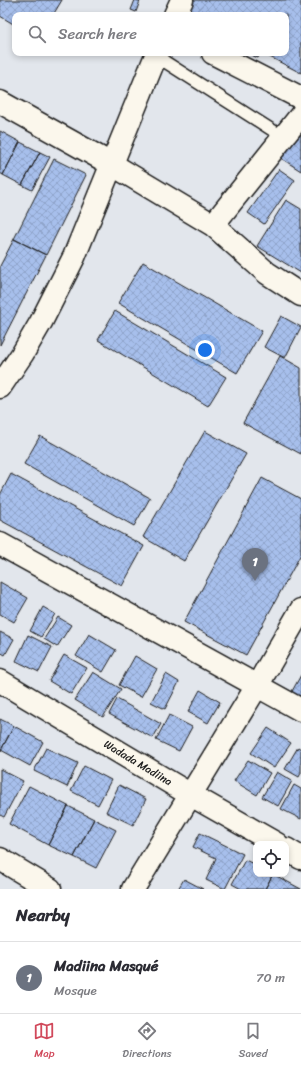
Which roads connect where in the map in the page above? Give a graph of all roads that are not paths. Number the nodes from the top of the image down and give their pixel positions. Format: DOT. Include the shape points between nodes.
graph roads {
  1 [pos="182,0"];
  2 [pos="176,12"];
  3 [pos="155,56"];
  4 [pos="159,56"];
  5 [pos="218,56"];
  6 [pos="301,98"];
  7 [pos="0,102"];
  8 [pos="301,115"];
  9 [pos="283,137"];
  10 [pos="112,165"];
  11 [pos="213,225"];
  12 [pos="301,295"];
  13 [pos="0,387"];
  14 [pos="0,544"];
  15 [pos="301,610"];
  16 [pos="0,681"];
  17 [pos="257,686"];
  18 [pos="301,710"];
  19 [pos="191,795"];
  20 [pos="272,841"];
  21 [pos="289,851"];
  22 [pos="301,858"];
  23 [pos="0,859"];
  24 [pos="50,889"];
  25 [pos="133,889"];
  1 -- 2 [label="street"];
  3 -- 10 [label="street"];
  4 -- 9 [label="lane"];
  5 -- 6 [label="street"];
  7 -- 10 [label="street"];
  8 -- 9 [label="street"];
  9 -- 11 [label="street"];
  10 -- 11 [label="street"];
  10 -- 13 [label="street" via="74,258 41,322"];
  11 -- 12 [label="street" via="267,272"];
  14 -- 17 [label="street"];
  15 -- 17 [label="street"];
  16 -- 19 [label="street, Wadada Madiina"];
  17 -- 18 [label="street"];
  17 -- 19 [label="street"];
  19 -- 20 [label="street, Wadada Madiina"];
  19 -- 25 [label="street"];
  21 -- 22 [label="street"];
  23 -- 24 [label="street"];
}
